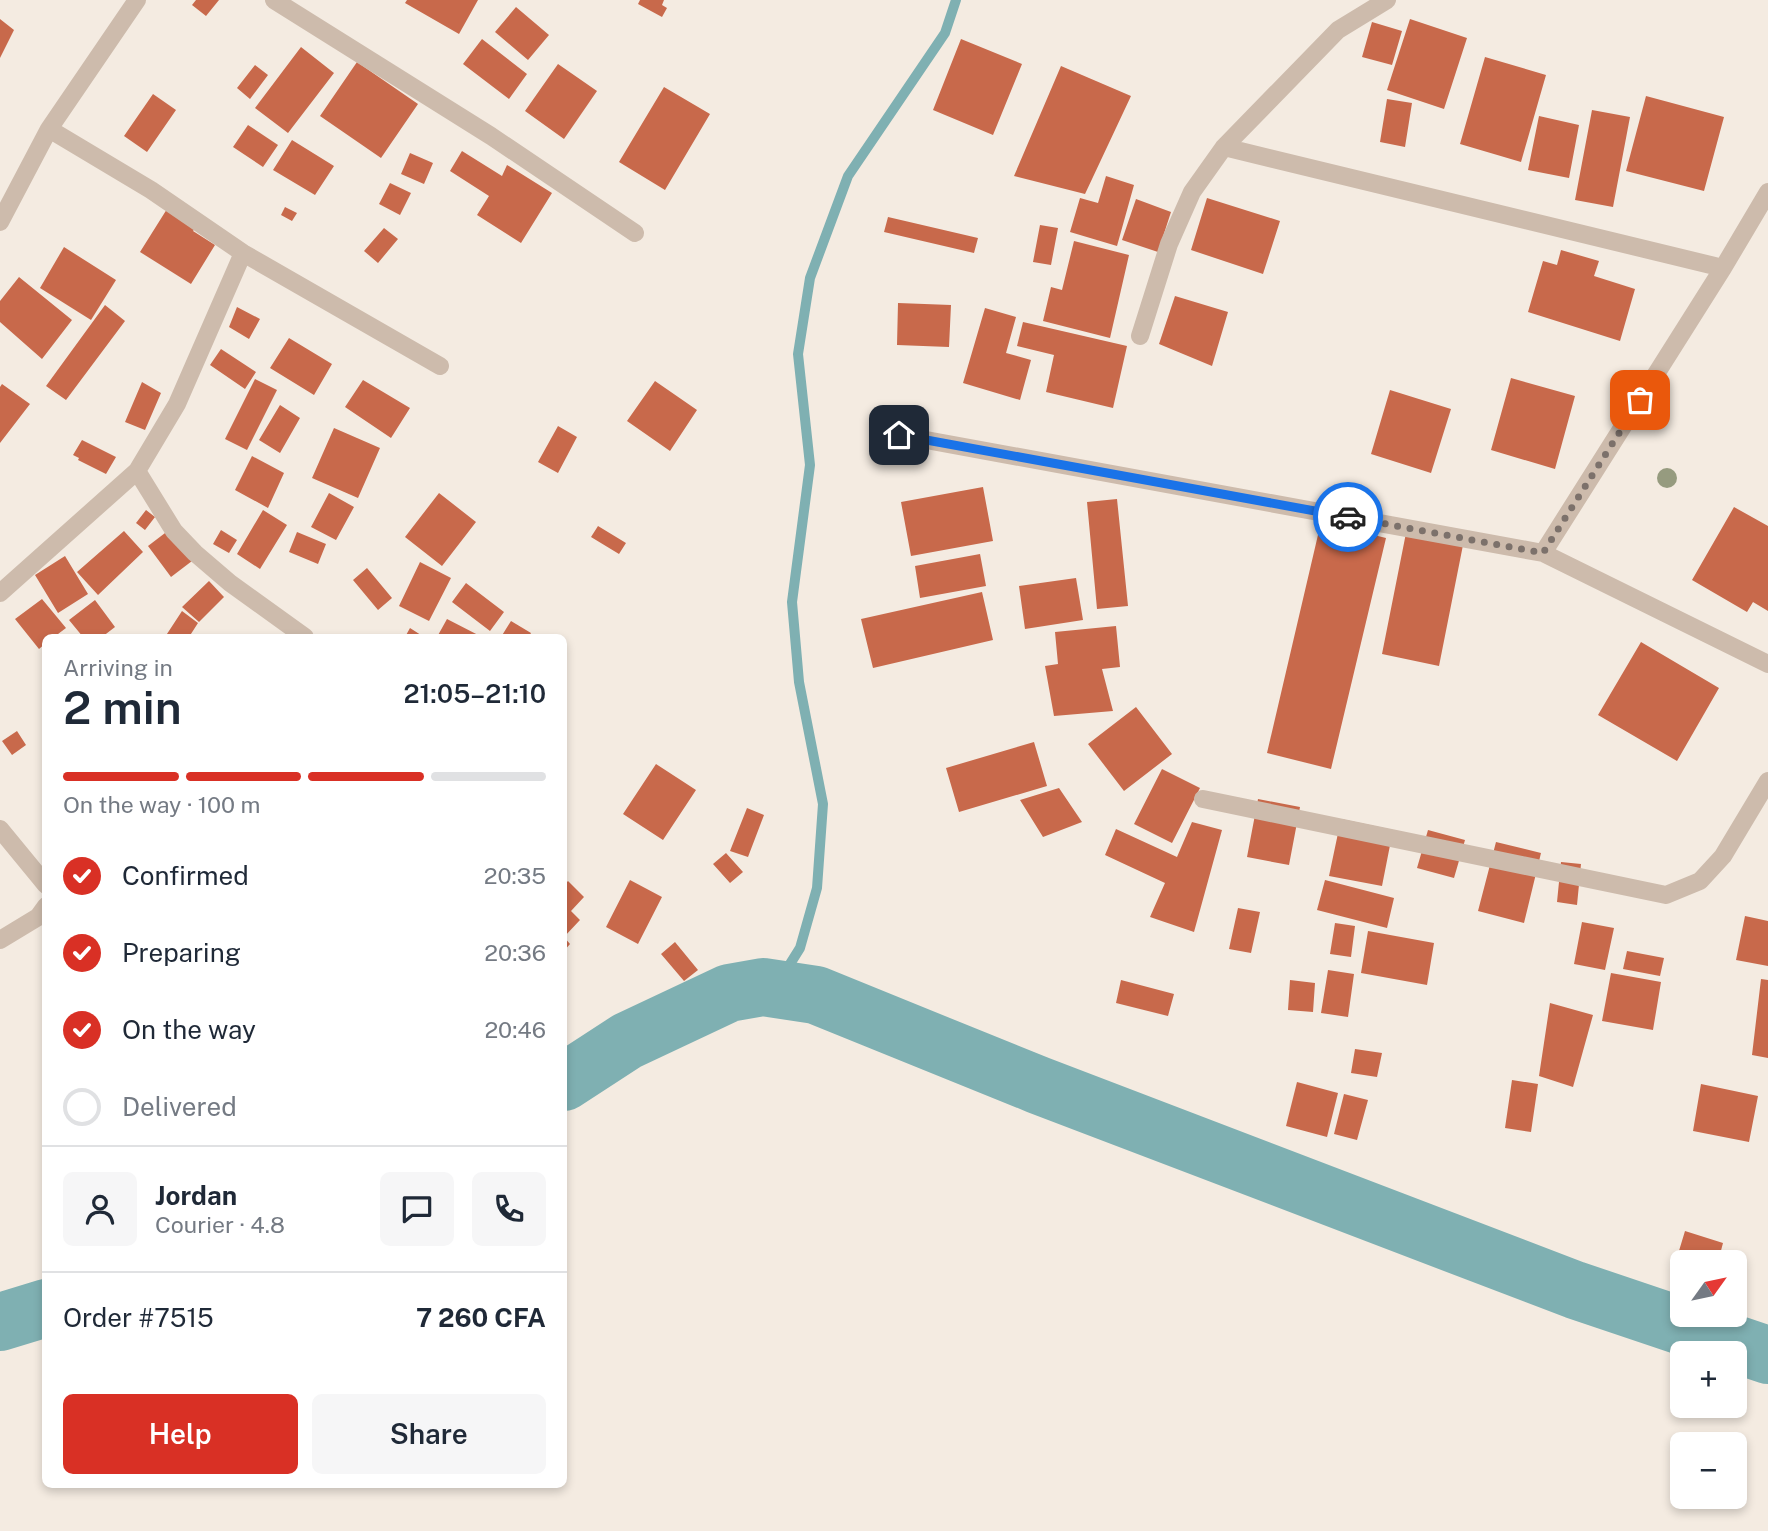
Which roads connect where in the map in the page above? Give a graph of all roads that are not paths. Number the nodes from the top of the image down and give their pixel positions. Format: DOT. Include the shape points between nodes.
graph roads {
  1 [pos="136,0"];
  2 [pos="274,0"];
  3 [pos="1387,0"];
  4 [pos="49,129"];
  5 [pos="1224,147"];
  6 [pos="1768,192"];
  7 [pos="0,222"];
  8 [pos="635,233"];
  9 [pos="243,253"];
  10 [pos="1723,268"];
  11 [pos="1140,336"];
  12 [pos="440,366"];
  13 [pos="899,435"];
  14 [pos="137,471"];
  15 [pos="1543,553"];
  16 [pos="0,593"];
  17 [pos="301,634"];
  18 [pos="1768,664"];
  19 [pos="1768,781"];
  20 [pos="1203,799"];
  21 [pos="0,829"];
  22 [pos="42,880"];
  23 [pos="42,912"];
  24 [pos="0,940"];
  1 -- 4 [label="street"];
  2 -- 8 [label="street" via="491,135"];
  3 -- 5 [label="street" via="1339,30"];
  4 -- 7 [label="street"];
  4 -- 9 [label="street" via="152,190"];
  5 -- 10 [label="street"];
  5 -- 11 [label="street" via="1192,192 1178,223"];
  6 -- 10 [label="street"];
  9 -- 12 [label="street"];
  9 -- 14 [label="street" via="177,404"];
  10 -- 15 [label="street"];
  13 -- 15 [label="street"];
  14 -- 16 [label="street"];
  14 -- 17 [label="street" via="174,531 195,553"];
  15 -- 18 [label="street"];
  19 -- 20 [label="street" via="1723,856 1700,881 1667,895"];
  21 -- 22 [label="street"];
  23 -- 24 [label="street"];
}
